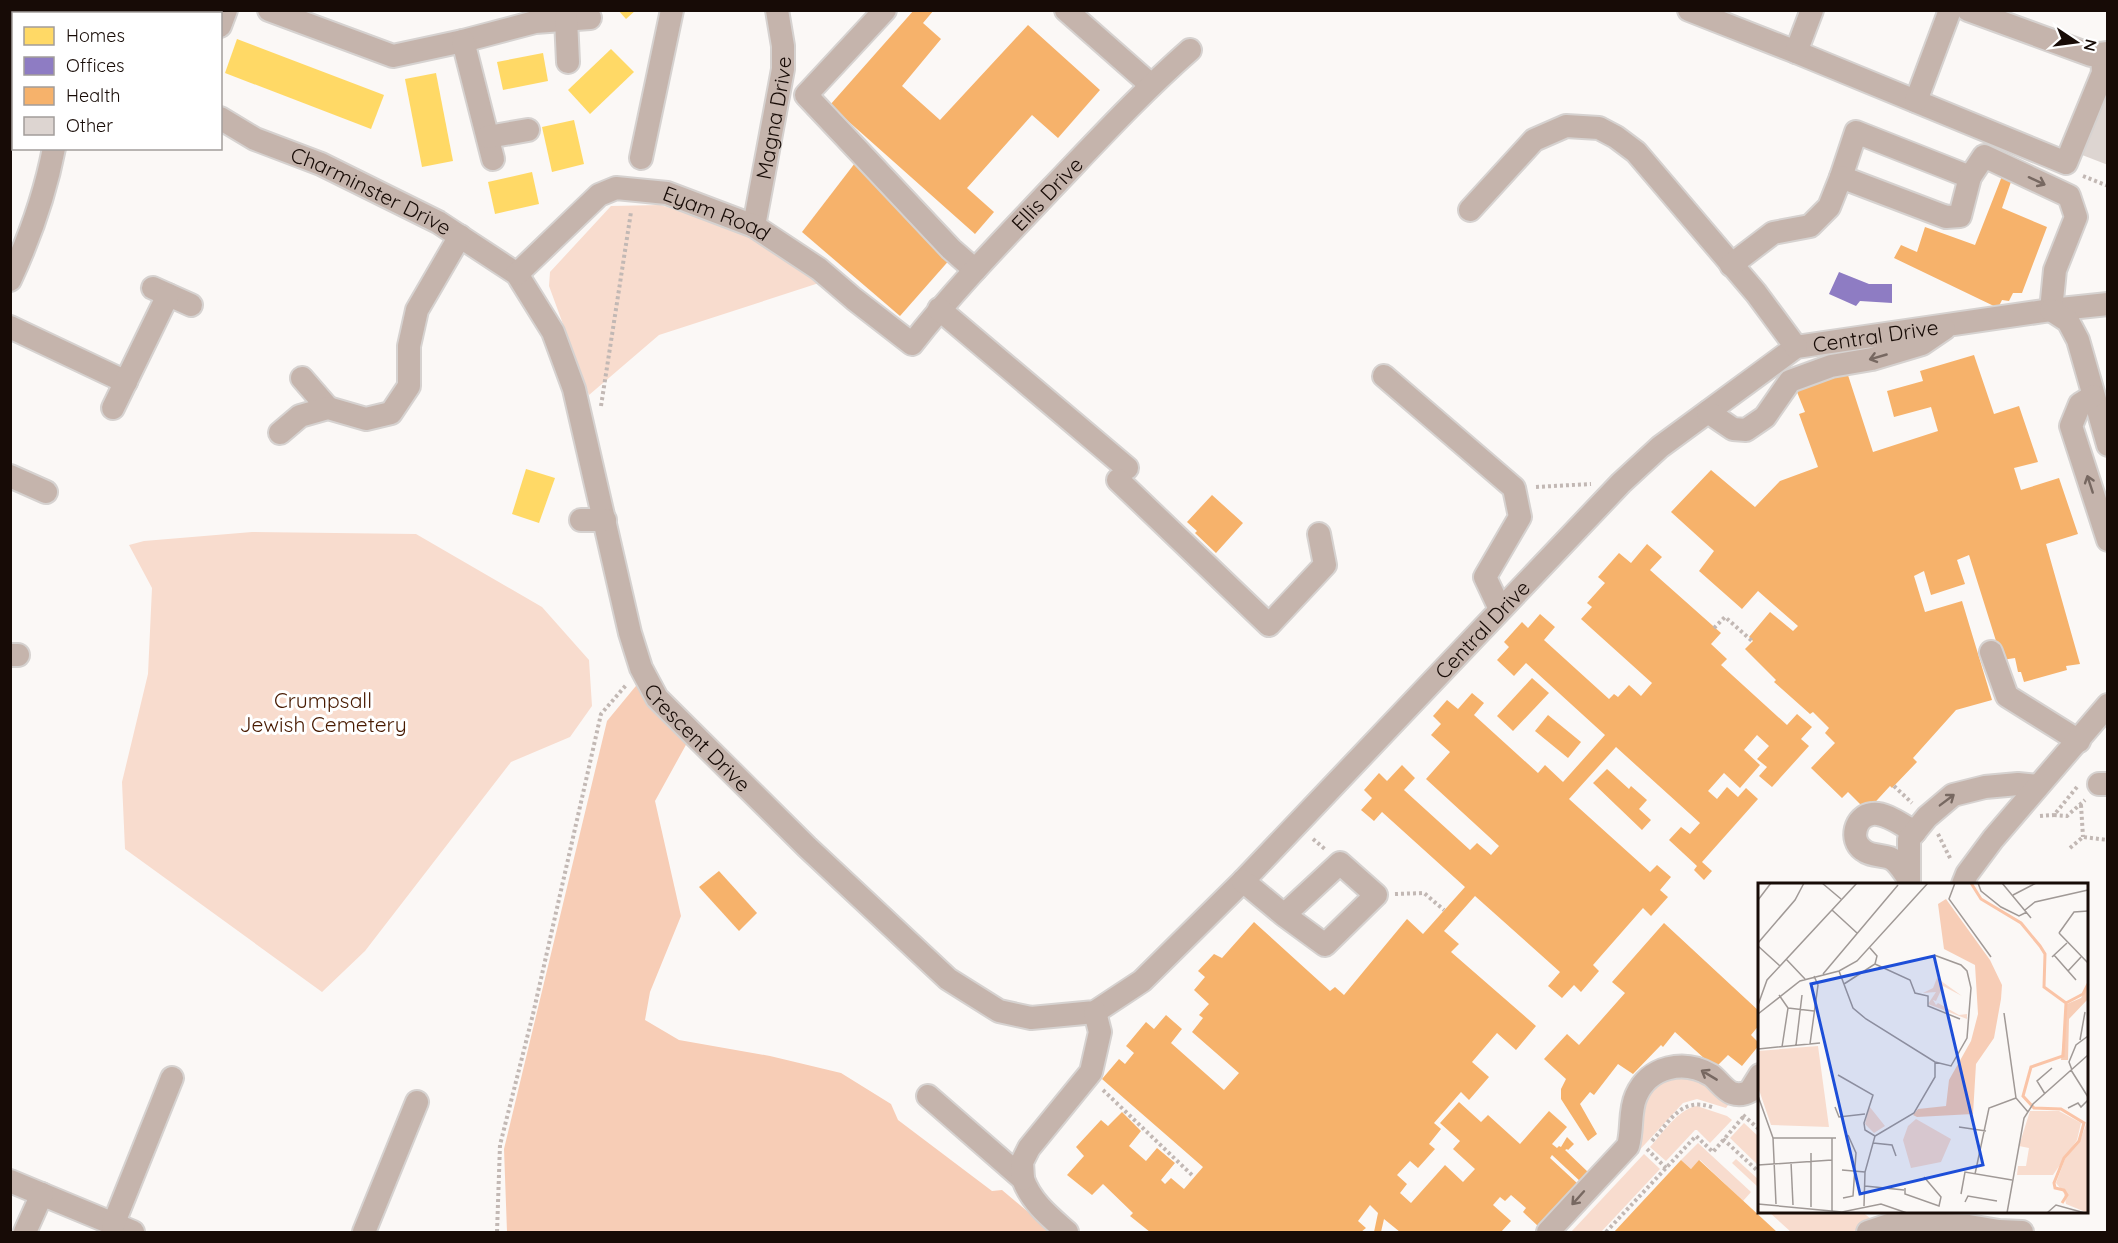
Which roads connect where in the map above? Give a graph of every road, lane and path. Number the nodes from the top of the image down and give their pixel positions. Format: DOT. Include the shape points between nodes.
graph roads {
  1 [pos="269,10"];
  2 [pos="672,10"];
  3 [pos="777,10"];
  4 [pos="885,10"];
  5 [pos="1066,10"];
  6 [pos="1689,10"];
  7 [pos="1812,10"];
  8 [pos="1950,10"];
  9 [pos="1968,10"];
  10 [pos="590,18"];
  11 [pos="566,20"];
  12 [pos="463,41"];
  13 [pos="1190,50"];
  14 [pos="1796,52"];
  15 [pos="2105,54"];
  16 [pos="568,62"];
  17 [pos="1151,85"];
  18 [pos="1916,101"];
  19 [pos="222,119"];
  20 [pos="528,130"];
  21 [pos="54,150"];
  22 [pos="641,158"];
  23 [pos="1841,177"];
  24 [pos="1970,177"];
  25 [pos="631,208"];
  26 [pos="1470,210"];
  27 [pos="754,226"];
  28 [pos="460,236"];
  29 [pos="1731,264"];
  30 [pos="975,270"];
  31 [pos="517,274"];
  32 [pos="10,280"];
  33 [pos="2108,304"];
  34 [pos="191,305"];
  35 [pos="939,309"];
  36 [pos="2051,310"];
  37 [pos="1950,325"];
  38 [pos="10,327"];
  39 [pos="912,344"];
  40 [pos="1796,347"];
  41 [pos="1384,376"];
  42 [pos="302,378"];
  43 [pos="126,382"];
  44 [pos="2097,386"];
  45 [pos="113,408"];
  46 [pos="328,408"];
  47 [pos="601,411"];
  48 [pos="1708,412"];
  49 [pos="280,433"];
  50 [pos="2108,445"];
  51 [pos="10,476"];
  52 [pos="1621,483"];
  53 [pos="1514,488"];
  54 [pos="46,492"];
  55 [pos="581,520"];
  56 [pos="605,520"];
  57 [pos="1319,534"];
  58 [pos="2108,540"];
  59 [pos="1500,609"];
  60 [pos="1714,628"];
  61 [pos="1752,641"];
  62 [pos="1991,652"];
  63 [pos="641,668"];
  64 [pos="2108,705"];
  65 [pos="2079,741"];
  66 [pos="2075,779"];
  67 [pos="2103,784"];
  68 [pos="2038,786"];
  69 [pos="2081,805"];
  70 [pos="2048,810"];
  71 [pos="2054,815"];
  72 [pos="1915,832"];
  73 [pos="2083,837"];
  74 [pos="2108,840"];
  75 [pos="2070,848"];
  76 [pos="1243,881"];
  77 [pos="1909,882"];
  78 [pos="1964,883"];
  79 [pos="1376,895"];
  80 [pos="1444,910"];
  81 [pos="1284,915"];
  82 [pos="1095,1012"];
  83 [pos="1088,1076"];
  84 [pos="172,1078"];
  85 [pos="1758,1079"];
  86 [pos="928,1096"];
  87 [pos="417,1102"];
  88 [pos="1718,1109"];
  89 [pos="1736,1113"];
  90 [pos="1745,1116"];
  91 [pos="1758,1128"];
  92 [pos="1723,1139"];
  93 [pos="1643,1150"];
  94 [pos="1649,1151"];
  95 [pos="1666,1168"];
  96 [pos="1758,1171"];
  97 [pos="1194,1177"];
  98 [pos="1023,1179"];
  99 [pos="10,1181"];
  100 [pos="42,1194"];
  101 [pos="123,1229"];
  102 [pos="25,1233"];
  103 [pos="363,1233"];
  104 [pos="497,1233"];
  105 [pos="1067,1233"];
  106 [pos="1548,1233"];
  107 [pos="1606,1233"];
  108 [pos="1868,1233"];
  109 [pos="2022,1233"];
  1 -- 12 [label="street" via="393,56"];
  2 -- 22 [label="street"];
  3 -- 27 [label="street, Magna Drive" via="783,69"];
  4 -- 30 [label="street" via="806,95"];
  5 -- 17 [label="street"];
  6 -- 14 [label="street"];
  7 -- 14 [label="street"];
  8 -- 18 [label="street"];
  9 -- 15 [label="street" via="2091,55"];
  10 -- 11 [label="street"];
  11 -- 12 [label="street" via="535,22"];
  11 -- 16 [label="street"];
  12 -- 20 [label="street" via="491,148"];
  13 -- 17 [label="street, Ellis Drive"];
  14 -- 18 [label="street"];
  15 -- 18 [label="street" via="2103,73 2066,163"];
  17 -- 30 [label="street, Ellis Drive"];
  19 -- 28 [label="street, Charminster Drive" via="255,140 321,164"];
  21 -- 32 [label="street" via="27,243"];
  23 -- 24 [label="street" via="1946,217 1960,216"];
  23 -- 24 [label="street" via="1856,132"];
  23 -- 29 [label="street" via="1829,207 1810,226 1773,233"];
  24 -- 36 [label="street, one-way" via="1984,156 2069,196 2076,217 2055,270"];
  25 -- 47 [label="path"];
  26 -- 29 [label="street" via="1534,140 1566,126 1599,128 1636,152"];
  27 -- 31 [label="street, Eyam Road" via="667,193 616,188 599,195"];
  27 -- 39 [label="street, Eyam Road" via="819,269"];
  28 -- 31 [label="street, Charminster Drive"];
  28 -- 46 [label="street" via="417,310 409,346 409,386 391,413 366,419"];
  29 -- 40 [label="street"];
  30 -- 35 [label="street, Ellis Drive"];
  31 -- 56 [label="street, Crescent Drive" via="553,332 574,389"];
  33 -- 36 [label="street, Central Drive"];
  34 -- 43 [label="street" via="161,291"];
  35 -- 39 [label="street, Ellis Drive"];
  35 -- 57 [label="street" via="1122,474 1269,625 1325,565"];
  36 -- 37 [label="street, Central Drive"];
  36 -- 44 [label="street" via="2068,321"];
  37 -- 40 [label="street, Central Drive"];
  37 -- 48 [label="street, one-way" via="1922,344 1831,366 1790,381 1765,417 1746,430 1733,429"];
  38 -- 43 [label="street"];
  40 -- 48 [label="street, Central Drive"];
  41 -- 53 [label="street"];
  42 -- 46 [label="street"];
  43 -- 45 [label="street"];
  44 -- 50 [label="street"];
  58 -- 44 [label="street, one-way" via="2071,426 2080,404"];
  46 -- 49 [label="street" via="300,416"];
  48 -- 52 [label="street, Central Drive" via="1660,447"];
  51 -- 54 [label="street"];
  52 -- 53 [label="path"];
  52 -- 59 [label="street, Central Drive"];
  53 -- 59 [label="street" via="1520,517 1485,577"];
  55 -- 56 [label="street"];
  56 -- 63 [label="street, Crescent Drive"];
  59 -- 76 [label="street, Central Drive"];
  60 -- 61 [label="path" via="1725,617"];
  62 -- 65 [label="street" via="2007,696"];
  63 -- 82 [label="street, Crescent Drive" via="657,698 948,979 999,1011 1031,1018"];
  63 -- 104 [label="path" via="601,714 500,1145"];
  64 -- 65 [label="street"];
  65 -- 68 [label="street"];
  66 -- 71 [label="path" via="2080,784"];
  67 -- 69 [label="path"];
  72 -- 68 [label="street, one-way" via="1953,795 1996,786"];
  68 -- 78 [label="street" via="1993,839"];
  69 -- 71 [label="path" via="2067,816"];
  69 -- 73 [label="path"];
  70 -- 71 [label="path" via="2036,817"];
  72 -- 77 [label="street" via="1909,839"];
  72 -- 77 [label="street" via="1872,813 1861,818 1855,834 1863,850 1893,859"];
  73 -- 74 [label="path"];
  73 -- 75 [label="path"];
  76 -- 81 [label="street"];
  76 -- 82 [label="street, Central Drive" via="1142,981"];
  79 -- 80 [label="path" via="1424,893"];
  79 -- 81 [label="street" via="1325,945"];
  79 -- 81 [label="street" via="1340,863"];
  82 -- 83 [label="street" via="1100,1032"];
  83 -- 97 [label="path"];
  83 -- 98 [label="street" via="1029,1148 1022,1162"];
  84 -- 101 [label="street"];
  85 -- 106 [label="street, one-way" via="1750,1091 1734,1093 1696,1068 1676,1066 1652,1075 1633,1105 1628,1146"];
  86 -- 98 [label="street"];
  87 -- 103 [label="street"];
  88 -- 93 [label="path" via="1698,1103 1686,1105"];
  89 -- 90 [label="path"];
  90 -- 91 [label="path"];
  90 -- 92 [label="path"];
  92 -- 95 [label="path" via="1713,1152 1696,1136"];
  92 -- 96 [label="path"];
  94 -- 95 [label="path"];
  95 -- 107 [label="path"];
  98 -- 105 [label="street" via="1038,1205"];
  99 -- 100 [label="street"];
  100 -- 101 [label="street"];
  100 -- 102 [label="street"];
  108 -- 109 [label="street" via="1895,1223"];
}
